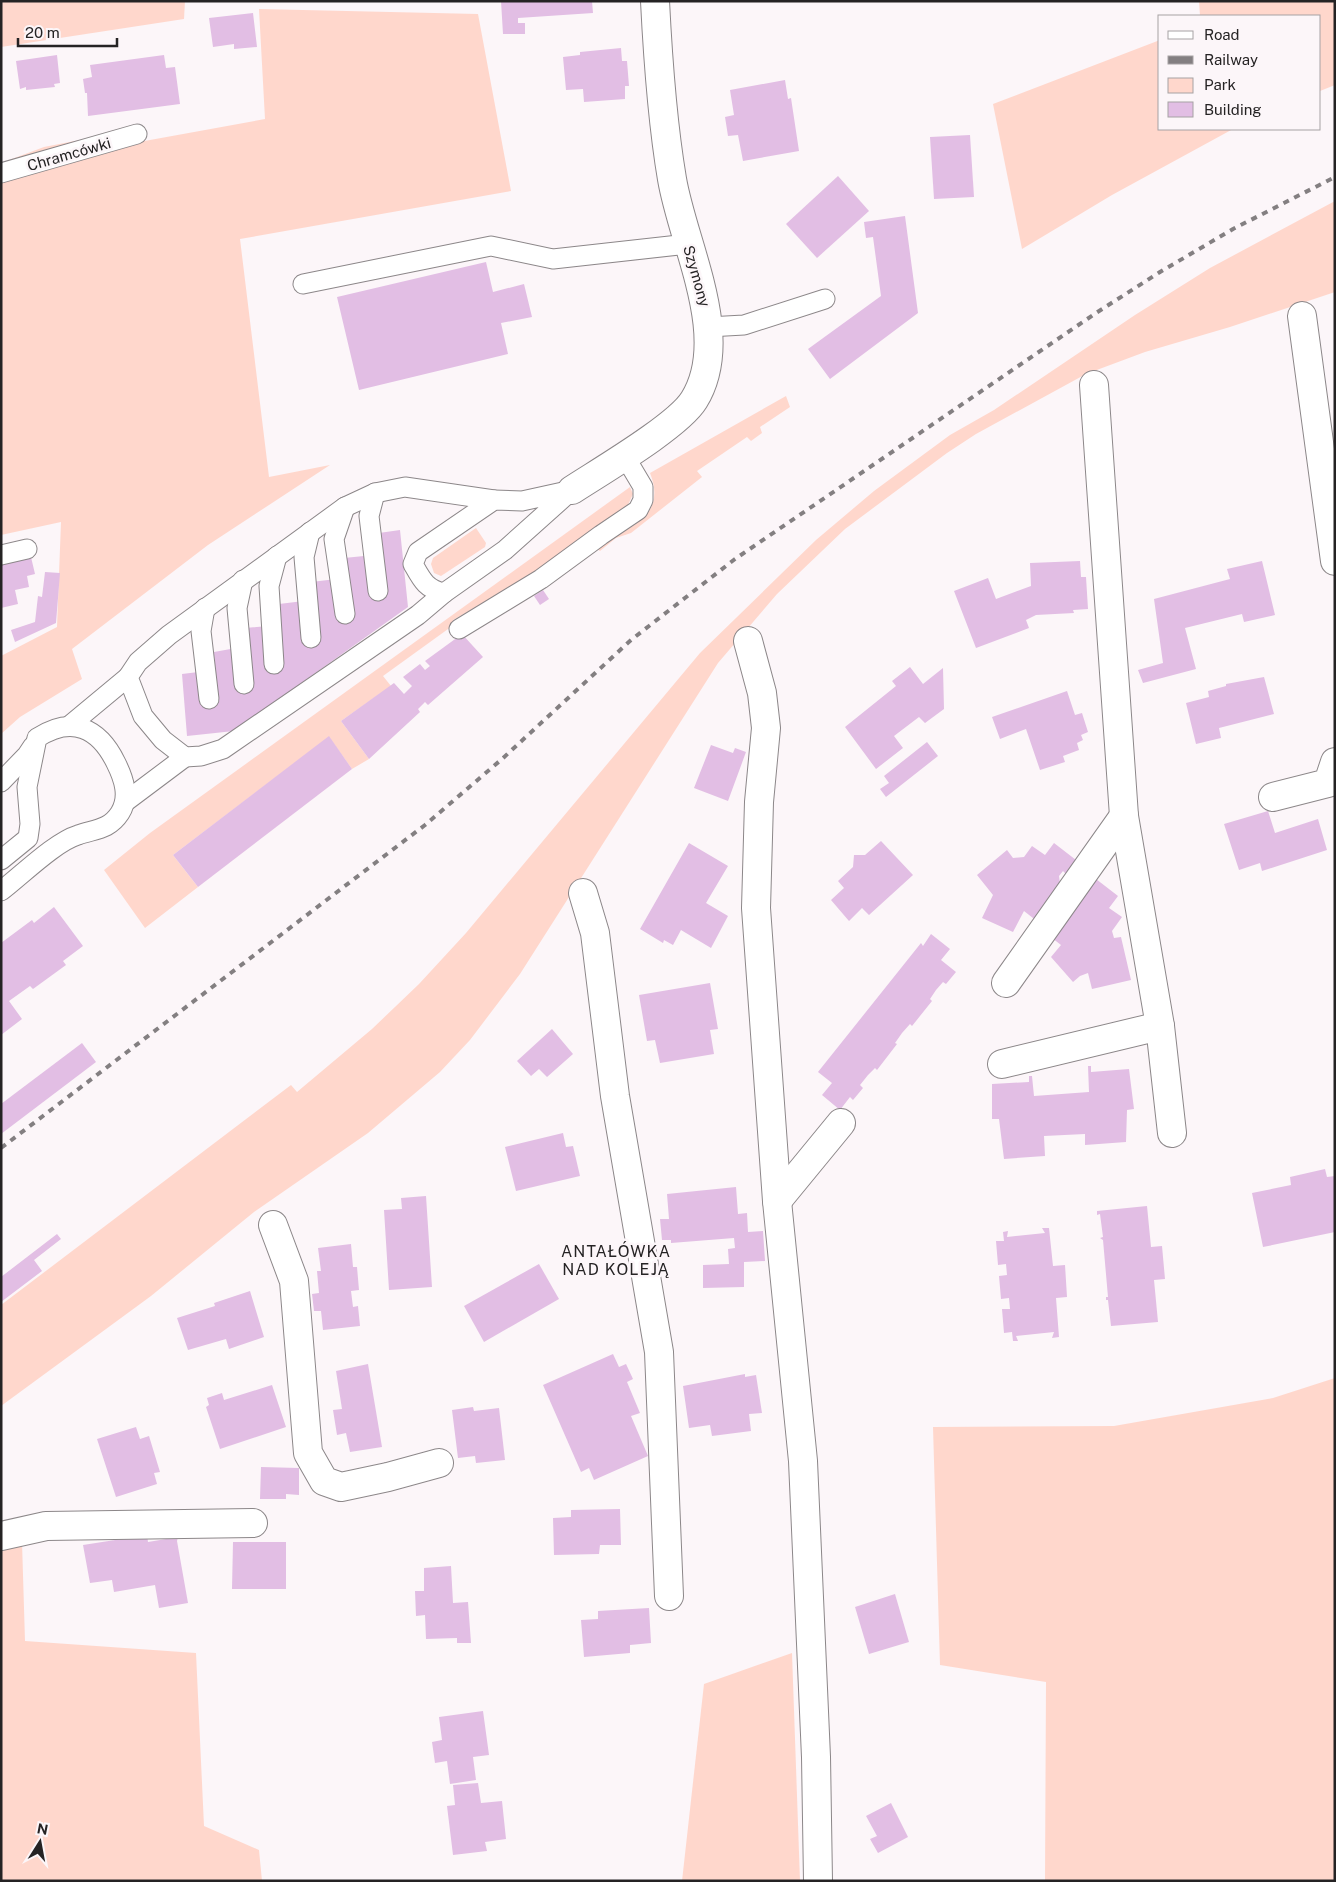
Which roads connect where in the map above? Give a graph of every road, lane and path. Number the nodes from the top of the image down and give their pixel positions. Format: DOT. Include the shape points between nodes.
graph roads {
  1 [pos="655,1"];
  2 [pos="137,134"];
  3 [pos="1,173"];
  4 [pos="688,244"];
  5 [pos="303,284"];
  6 [pos="825,299"];
  7 [pos="1302,316"];
  8 [pos="708,327"];
  9 [pos="1094,385"];
  10 [pos="624,455"];
  11 [pos="572,490"];
  12 [pos="375,493"];
  13 [pos="494,500"];
  14 [pos="345,507"];
  15 [pos="310,532"];
  16 [pos="27,549"];
  17 [pos="1,555"];
  18 [pos="277,556"];
  19 [pos="1335,561"];
  20 [pos="243,580"];
  21 [pos="378,591"];
  22 [pos="444,593"];
  23 [pos="205,608"];
  24 [pos="345,614"];
  25 [pos="459,629"];
  26 [pos="311,638"];
  27 [pos="748,641"];
  28 [pos="274,664"];
  29 [pos="128,677"];
  30 [pos="244,684"];
  31 [pos="209,698"];
  32 [pos="70,726"];
  33 [pos="37,738"];
  34 [pos="185,757"];
  35 [pos="1335,762"];
  36 [pos="1,782"];
  37 [pos="1273,797"];
  38 [pos="125,802"];
  39 [pos="1124,816"];
  40 [pos="1,860"];
  41 [pos="1,891"];
  42 [pos="583,892"];
  43 [pos="1006,983"];
  44 [pos="1160,1026"];
  45 [pos="1002,1064"];
  46 [pos="841,1123"];
  47 [pos="1172,1132"];
  48 [pos="777,1201"];
  49 [pos="273,1225"];
  50 [pos="439,1463"];
  51 [pos="252,1523"];
  52 [pos="1,1536"];
  53 [pos="669,1596"];
  54 [pos="818,1881"];
  1 -- 4 [label="street, Szymony" via="666,141"];
  2 -- 3 [label="lane, Chramcówki"];
  4 -- 5 [label="lane" via="553,259 491,246"];
  4 -- 8 [label="street, Szymony" via="707,309"];
  6 -- 8 [label="lane" via="744,325"];
  7 -- 19 [label="street"];
  8 -- 10 [label="street, Szymony" via="704,373 693,401 672,422"];
  9 -- 39 [label="street"];
  10 -- 11 [label="street, Szymony"];
  10 -- 25 [label="lane" via="643,487 643,500 638,510 541,579"];
  11 -- 13 [label="lane" via="522,501"];
  11 -- 22 [label="lane" via="505,550"];
  12 -- 13 [label="lane" via="405,487"];
  12 -- 14 [label="lane"];
  12 -- 21 [label="lane" via="368,516"];
  13 -- 22 [label="lane" via="418,552 414,558 413,564 425,584"];
  14 -- 15 [label="lane"];
  14 -- 24 [label="lane" via="334,539"];
  15 -- 18 [label="lane"];
  15 -- 26 [label="lane" via="304,557"];
  16 -- 17 [label="lane"];
  18 -- 20 [label="lane"];
  18 -- 28 [label="lane" via="269,586"];
  20 -- 23 [label="lane"];
  20 -- 30 [label="lane" via="237,608"];
  22 -- 34 [label="lane" via="418,615 223,749"];
  23 -- 29 [label="lane" via="138,662"];
  23 -- 31 [label="lane" via="201,631"];
  27 -- 48 [label="street" via="762,693 766,728 759,802 756,908"];
  29 -- 32 [label="lane"];
  29 -- 34 [label="lane" via="144,716 163,740"];
  32 -- 33 [label="lane" via="52,728"];
  32 -- 38 [label="lane" via="89,731 104,741 125,780"];
  33 -- 36 [label="lane" via="27,755"];
  33 -- 40 [label="lane" via="27,787 28,838"];
  34 -- 38 [label="lane"];
  35 -- 37 [label="street" via="1328,782"];
  38 -- 41 [label="lane" via="113,822 101,830 66,840"];
  39 -- 43 [label="street"];
  39 -- 44 [label="street"];
  42 -- 53 [label="street" via="595,933 615,1096 659,1352"];
  44 -- 45 [label="street"];
  44 -- 47 [label="street"];
  46 -- 48 [label="street"];
  48 -- 54 [label="street" via="803,1461"];
  49 -- 50 [label="street" via="294,1281 308,1453 324,1481 341,1487"];
  51 -- 52 [label="street" via="46,1526"];
}
